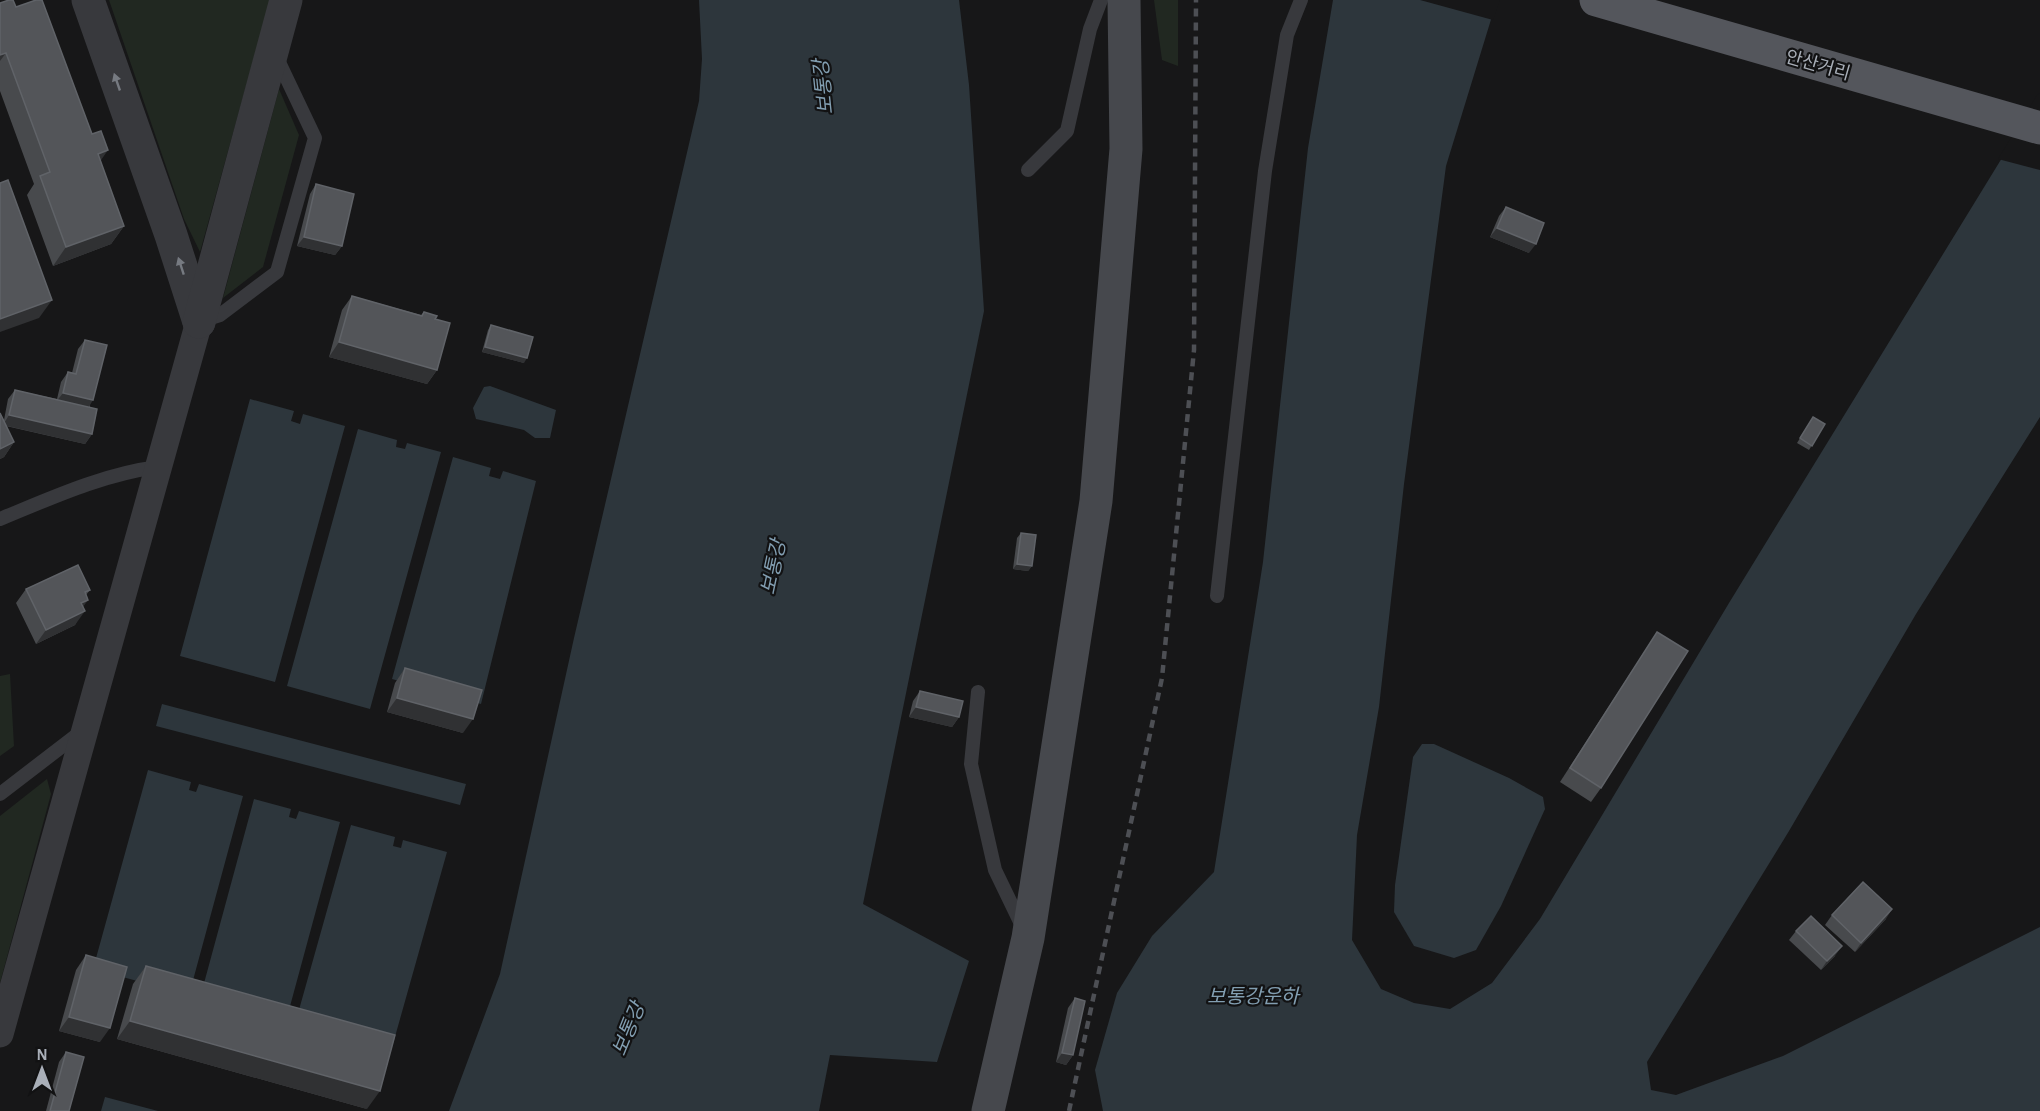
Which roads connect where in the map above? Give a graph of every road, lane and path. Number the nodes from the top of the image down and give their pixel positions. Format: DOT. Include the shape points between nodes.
graph roads {
  1 [pos="88,0"];
  2 [pos="286,0"];
  3 [pos="1101,0"];
  4 [pos="1124,0"];
  5 [pos="1301,0"];
  6 [pos="1596,0"];
  7 [pos="273,51"];
  8 [pos="2040,128"];
  9 [pos="1028,170"];
  10 [pos="199,322"];
  11 [pos="158,467"];
  12 [pos="0,519"];
  13 [pos="1217,596"];
  14 [pos="978,692"];
  15 [pos="84,729"];
  16 [pos="0,794"];
  17 [pos="1028,938"];
  18 [pos="0,1034"];
  19 [pos="988,1111"];
  10 -- 1 [label="street, one-way"];
  2 -- 7 [label="street"];
  3 -- 9 [label="lane" via="1090,29 1067,131"];
  4 -- 17 [label="main road" via="1126,149 1096,501"];
  5 -- 13 [label="lane" via="1287,35 1265,171"];
  6 -- 8 [label="main road, 안산거리"];
  7 -- 10 [label="street"];
  7 -- 10 [label="lane" via="315,138 277,272 220,315"];
  10 -- 11 [label="street"];
  11 -- 12 [label="lane" via="132,470 83,486"];
  11 -- 15 [label="street"];
  14 -- 17 [label="lane" via="971,764 995,870"];
  15 -- 16 [label="lane"];
  15 -- 18 [label="street"];
  17 -- 19 [label="main road"];
}
